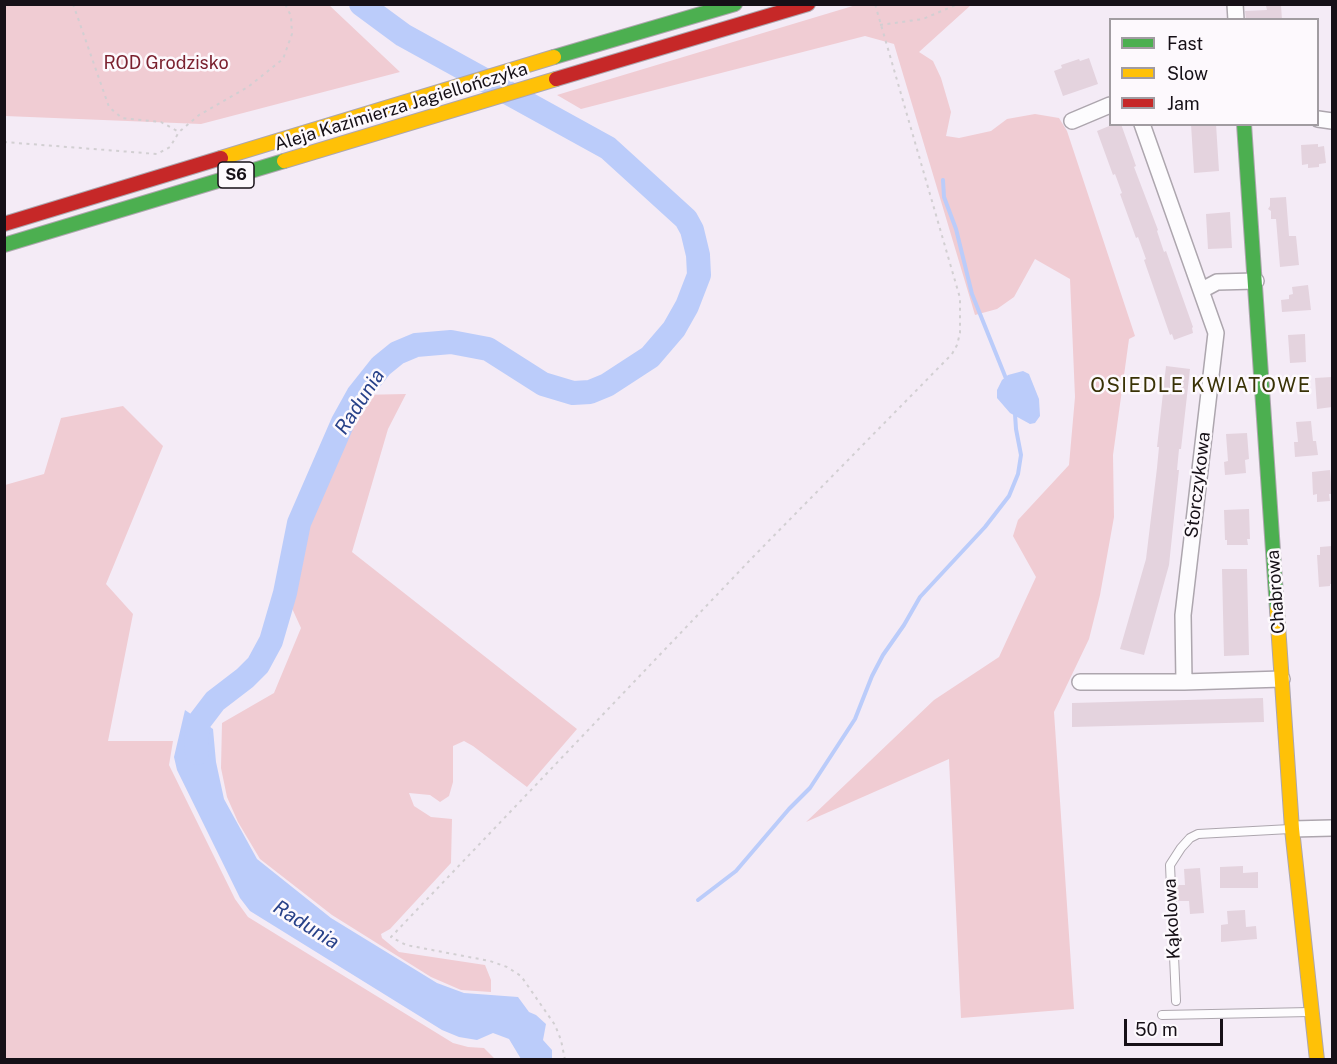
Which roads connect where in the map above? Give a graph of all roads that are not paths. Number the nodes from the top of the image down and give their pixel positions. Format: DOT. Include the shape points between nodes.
graph roads {
  1 [pos="735,4"];
  2 [pos="808,4"];
  3 [pos="1109,105"];
  4 [pos="1072,121"];
  5 [pos="1143,126"];
  6 [pos="1244,126"];
  7 [pos="4,224"];
  8 [pos="4,245"];
  9 [pos="1256,281"];
  10 [pos="1202,290"];
  11 [pos="1282,678"];
  12 [pos="1080,682"];
  13 [pos="1184,682"];
  14 [pos="1332,828"];
  15 [pos="1292,829"];
  16 [pos="1176,1001"];
  17 [pos="1312,1012"];
  18 [pos="1162,1016"];
  19 [pos="1317,1059"];
  1 -- 7 [label="main road, Aleja Kazimierza Jagiellończyka / S6"];
  2 -- 8 [label="main road, Aleja Kazimierza Jagiellończyka / S6"];
  3 -- 4 [label="street"];
  5 -- 10 [label="street, Storczykowa"];
  6 -- 9 [label="main road, Chabrowa"];
  9 -- 10 [label="street" via="1216,282"];
  9 -- 11 [label="main road, Chabrowa"];
  10 -- 13 [label="street, Storczykowa" via="1216,333 1183,615"];
  11 -- 13 [label="street"];
  11 -- 15 [label="main road, Chabrowa"];
  12 -- 13 [label="street"];
  14 -- 15 [label="street"];
  15 -- 16 [label="lane, Kąkolowa" via="1198,834 1180,848 1170,865"];
  15 -- 17 [label="main road, Chabrowa"];
  17 -- 18 [label="lane"];
  17 -- 19 [label="main road, Chabrowa"];
}
